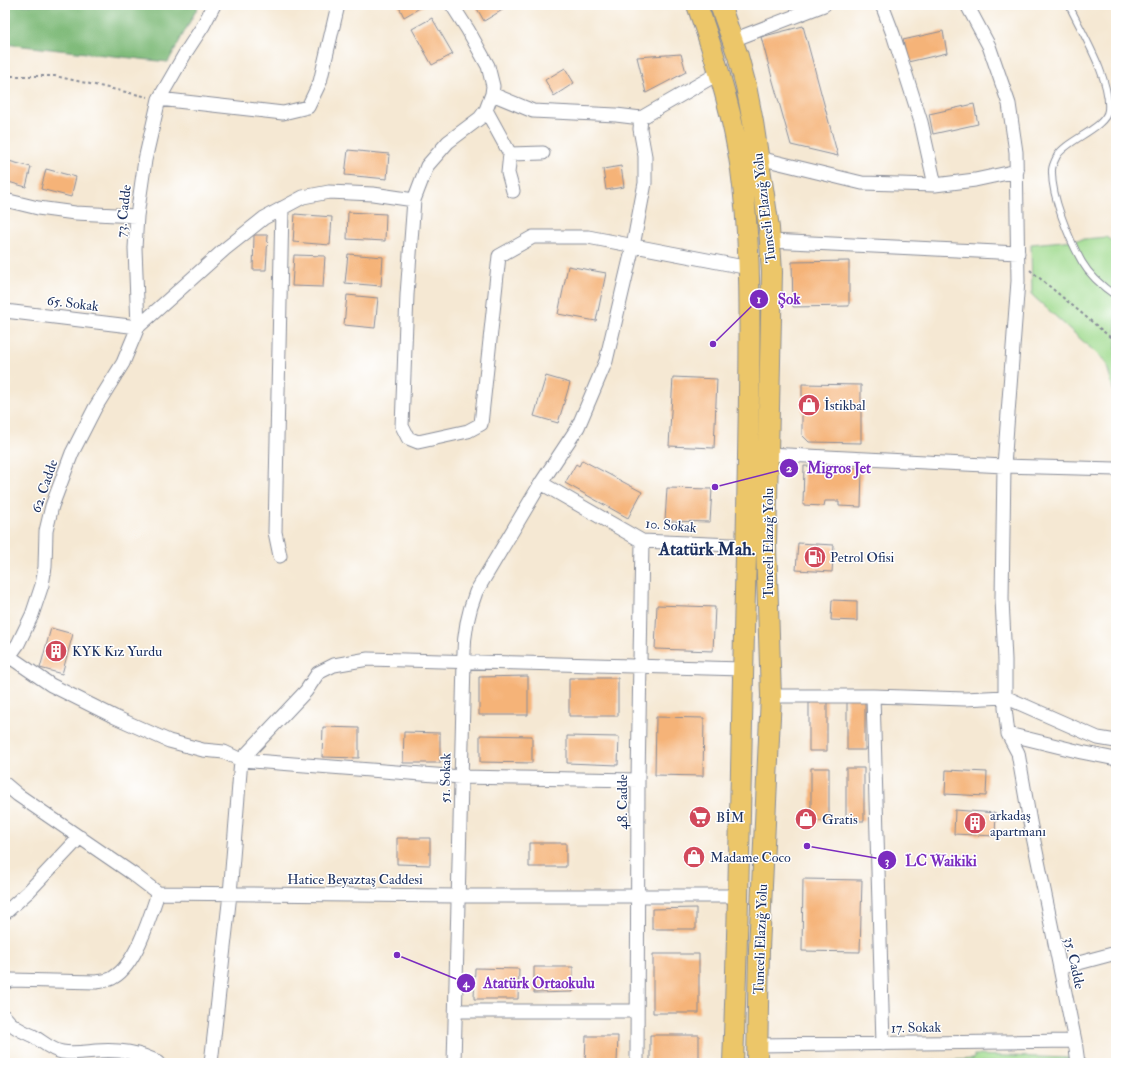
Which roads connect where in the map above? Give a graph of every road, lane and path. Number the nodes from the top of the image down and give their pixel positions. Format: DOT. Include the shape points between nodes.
graph roads {
  1 [pos="214,5"];
  2 [pos="338,5"];
  3 [pos="452,5"];
  4 [pos="697,5"];
  5 [pos="720,5"];
  6 [pos="824,5"];
  7 [pos="882,5"];
  8 [pos="967,5"];
  9 [pos="1069,5"];
  10 [pos="733,40"];
  11 [pos="719,73"];
  12 [pos="5,76"];
  13 [pos="492,94"];
  14 [pos="159,99"];
  15 [pos="486,110"];
  16 [pos="641,118"];
  17 [pos="543,153"];
  18 [pos="510,154"];
  19 [pos="759,158"];
  20 [pos="1017,171"];
  21 [pos="935,185"];
  22 [pos="513,191"];
  23 [pos="5,200"];
  24 [pos="414,200"];
  25 [pos="282,208"];
  26 [pos="137,216"];
  27 [pos="770,241"];
  28 [pos="633,246"];
  29 [pos="1018,257"];
  30 [pos="749,268"];
  31 [pos="1116,296"];
  32 [pos="5,311"];
  33 [pos="138,327"];
  34 [pos="1116,342"];
  35 [pos="768,454"];
  36 [pos="1004,466"];
  37 [pos="1116,469"];
  38 [pos="541,482"];
  39 [pos="642,540"];
  40 [pos="756,546"];
  41 [pos="280,556"];
  42 [pos="8,659"];
  43 [pos="464,662"];
  44 [pos="640,666"];
  45 [pos="743,669"];
  46 [pos="771,696"];
  47 [pos="873,696"];
  48 [pos="1004,697"];
  49 [pos="1008,734"];
  50 [pos="1116,742"];
  51 [pos="1116,759"];
  52 [pos="241,760"];
  53 [pos="461,777"];
  54 [pos="638,780"];
  55 [pos="5,784"];
  56 [pos="80,837"];
  57 [pos="158,893"];
  58 [pos="230,894"];
  59 [pos="458,896"];
  60 [pos="637,896"];
  61 [pos="739,896"];
  62 [pos="5,913"];
  63 [pos="1116,953"];
  64 [pos="1060,968"];
  65 [pos="5,983"];
  66 [pos="456,1011"];
  67 [pos="637,1011"];
  68 [pos="5,1018"];
  69 [pos="1075,1041"];
  70 [pos="883,1044"];
  71 [pos="757,1054"];
  72 [pos="159,1063"];
  73 [pos="211,1063"];
  74 [pos="454,1063"];
  75 [pos="637,1063"];
  76 [pos="733,1063"];
  77 [pos="1078,1063"];
  78 [pos="1084,1063"];
  1 -- 14 [label="street, 73. Cadde"];
  2 -- 14 [label="street" via="320,82 308,107 283,113"];
  3 -- 13 [label="street" via="488,66 493,86"];
  4 -- 11 [label="main road, Tunceli Elazığ Yolu"];
  5 -- 10 [label="main road, Tunceli Elazığ Yolu"];
  6 -- 10 [label="street"];
  7 -- 21 [label="street" via="921,122"];
  8 -- 20 [label="street" via="988,46 1009,104"];
  9 -- 31 [label="lane" via="1102,74 1108,98 1108,112 1099,124 1058,154 1051,168 1053,189 1082,262 1094,278"];
  10 -- 19 [label="main road, Tunceli Elazığ Yolu" via="746,86"];
  11 -- 16 [label="street"];
  11 -- 30 [label="main road, Tunceli Elazığ Yolu" via="741,168"];
  12 -- 14 [label="path" via="55,76"];
  13 -- 15 [label="street"];
  13 -- 16 [label="street" via="533,111"];
  14 -- 26 [label="street, 73. Cadde"];
  15 -- 18 [label="street"];
  15 -- 24 [label="street" via="480,118 448,142 427,166"];
  16 -- 28 [label="street, 51. Sokak" via="640,129 646,156 645,183"];
  17 -- 18 [label="street"];
  18 -- 22 [label="street" via="508,173"];
  19 -- 21 [label="street" via="862,182"];
  19 -- 27 [label="main road, Tunceli Elazığ Yolu"];
  20 -- 21 [label="street"];
  20 -- 29 [label="street"];
  23 -- 26 [label="street" via="75,214"];
  24 -- 25 [label="street" via="373,194 329,192 303,197"];
  24 -- 28 [label="street" via="402,426 408,438 418,442 468,431 481,424 499,256 532,237 588,237"];
  25 -- 33 [label="street" via="264,218 225,249"];
  25 -- 41 [label="street" via="275,532"];
  26 -- 33 [label="street, 73. Cadde" via="135,248"];
  27 -- 29 [label="street"];
  27 -- 35 [label="main road, Tunceli Elazığ Yolu" via="772,272"];
  28 -- 30 [label="street"];
  28 -- 38 [label="street, 51. Sokak" via="606,362 578,427"];
  29 -- 34 [label="path"];
  29 -- 36 [label="street"];
  30 -- 40 [label="main road, Tunceli Elazığ Yolu"];
  32 -- 33 [label="street, 65. Sokak"];
  33 -- 42 [label="street, 62. Cadde" via="123,364 95,408 72,453 52,506 46,531 42,585 32,615"];
  35 -- 36 [label="street"];
  35 -- 40 [label="main road, Tunceli Elazığ Yolu"];
  36 -- 37 [label="street"];
  36 -- 48 [label="street"];
  38 -- 39 [label="street, 10. Sokak"];
  38 -- 43 [label="street, 51. Sokak" via="476,592 468,611 463,647"];
  39 -- 40 [label="street, 10. Sokak"];
  39 -- 44 [label="street, 48. Cadde"];
  40 -- 45 [label="main road, Tunceli Elazığ Yolu"];
  40 -- 46 [label="main road, Tunceli Elazığ Yolu"];
  42 -- 52 [label="street" via="51,686 169,741 203,750 224,752"];
  43 -- 44 [label="street"];
  43 -- 52 [label="street" via="368,659 334,665 318,673 306,691"];
  43 -- 53 [label="street, 51. Sokak"];
  44 -- 45 [label="street"];
  44 -- 54 [label="street, 48. Cadde"];
  45 -- 61 [label="main road, Tunceli Elazığ Yolu"];
  46 -- 47 [label="street"];
  46 -- 71 [label="main road, Tunceli Elazığ Yolu" via="759,949"];
  47 -- 48 [label="street" via="965,699"];
  47 -- 70 [label="street"];
  48 -- 49 [label="street"];
  48 -- 50 [label="street" via="1098,738"];
  49 -- 51 [label="street"];
  49 -- 64 [label="street, 35. Cadde" via="1018,753"];
  52 -- 53 [label="street"];
  52 -- 58 [label="street"];
  53 -- 54 [label="street"];
  53 -- 59 [label="street, 51. Sokak"];
  54 -- 60 [label="street, 48. Cadde"];
  55 -- 56 [label="street"];
  56 -- 57 [label="street"];
  56 -- 62 [label="street"];
  57 -- 58 [label="street, Hatice Beyaztaş Caddesi"];
  57 -- 65 [label="street" via="140,942 120,973 113,978 96,982 11,980"];
  58 -- 59 [label="street, Hatice Beyaztaş Caddesi"];
  58 -- 73 [label="street"];
  59 -- 60 [label="street, Hatice Beyaztaş Caddesi"];
  59 -- 66 [label="street, 51. Sokak"];
  60 -- 61 [label="street, Hatice Beyaztaş Caddesi"];
  60 -- 67 [label="street, 48. Cadde"];
  61 -- 76 [label="main road, Tunceli Elazığ Yolu"];
  63 -- 64 [label="street"];
  64 -- 69 [label="street, 35. Cadde"];
  66 -- 67 [label="street"];
  66 -- 74 [label="street, 51. Sokak"];
  67 -- 75 [label="street, 48. Cadde"];
  68 -- 72 [label="street" via="14,1027 62,1052 124,1051"];
  69 -- 70 [label="street, 17. Sokak"];
  69 -- 77 [label="street, 35. Cadde"];
  70 -- 71 [label="street, 17. Sokak"];
  77 -- 78 [label="street"];
}
